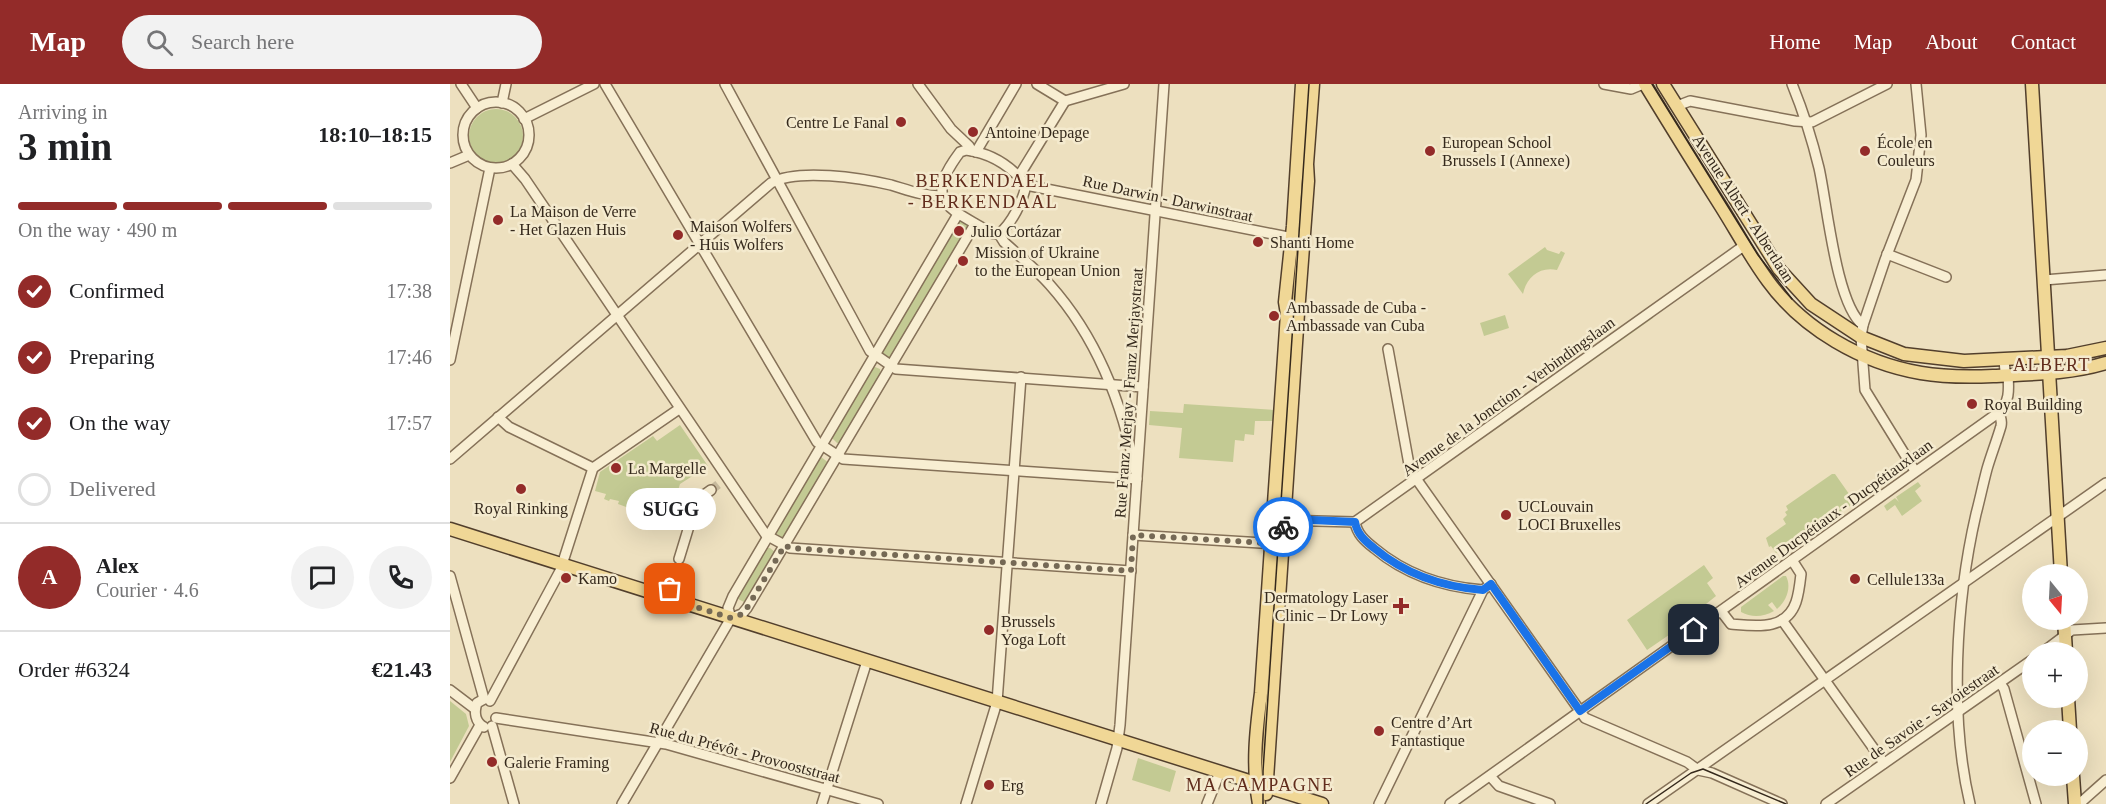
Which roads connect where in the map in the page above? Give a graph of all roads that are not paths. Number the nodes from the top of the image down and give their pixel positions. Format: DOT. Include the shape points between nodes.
graph roads {
  1 [pos="461,84"];
  2 [pos="506,84"];
  3 [pos="594,84"];
  4 [pos="606,84"];
  5 [pos="725,84"];
  6 [pos="918,84"];
  7 [pos="1016,84"];
  8 [pos="1037,84"];
  9 [pos="1124,84"];
  10 [pos="1164,84"];
  11 [pos="1302,84"];
  12 [pos="1313,84"];
  13 [pos="1604,84"];
  14 [pos="1644,84"];
  15 [pos="1664,84"];
  16 [pos="1792,84"];
  17 [pos="1887,84"];
  18 [pos="1916,84"];
  19 [pos="2032,84"];
  20 [pos="1065,101"];
  21 [pos="502,103"];
  22 [pos="1677,106"];
  23 [pos="477,108"];
  24 [pos="524,119"];
  25 [pos="1807,122"];
  26 [pos="953,132"];
  27 [pos="974,151"];
  28 [pos="960,152"];
  29 [pos="469,155"];
  30 [pos="450,163"];
  31 [pos="512,164"];
  32 [pos="490,168"];
  33 [pos="1019,176"];
  34 [pos="777,179"];
  35 [pos="1026,185"];
  36 [pos="941,196"];
  37 [pos="1155,210"];
  38 [pos="958,214"];
  39 [pos="975,224"];
  40 [pos="999,234"];
  41 [pos="1297,239"];
  42 [pos="699,243"];
  43 [pos="1744,245"];
  44 [pos="1887,254"];
  45 [pos="2106,275"];
  46 [pos="1946,276"];
  47 [pos="2044,280"];
  48 [pos="616,315"];
  49 [pos="1862,331"];
  50 [pos="2106,348"];
  51 [pos="1388,349"];
  52 [pos="1862,354"];
  53 [pos="875,356"];
  54 [pos="2048,357"];
  55 [pos="450,360"];
  56 [pos="2004,360"];
  57 [pos="2106,363"];
  58 [pos="891,366"];
  59 [pos="2049,372"];
  60 [pos="2008,375"];
  61 [pos="1021,377"];
  62 [pos="1112,384"];
  63 [pos="1143,387"];
  64 [pos="679,409"];
  65 [pos="1998,413"];
  66 [pos="498,417"];
  67 [pos="822,445"];
  68 [pos="838,456"];
  69 [pos="450,459"];
  70 [pos="593,468"];
  71 [pos="1014,470"];
  72 [pos="1915,471"];
  73 [pos="1137,479"];
  74 [pos="1416,480"];
  75 [pos="2106,483"];
  76 [pos="711,490"];
  77 [pos="2058,518"];
  78 [pos="1278,520"];
  79 [pos="1355,522"];
  80 [pos="450,529"];
  81 [pos="1133,535"];
  82 [pos="769,537"];
  83 [pos="1277,544"];
  84 [pos="785,545"];
  85 [pos="679,559"];
  86 [pos="1791,560"];
  87 [pos="1008,563"];
  88 [pos="562,564"];
  89 [pos="2060,564"];
  90 [pos="1131,571"];
  91 [pos="450,576"];
  92 [pos="1964,583"];
  93 [pos="1487,587"];
  94 [pos="1721,611"];
  95 [pos="731,618"];
  96 [pos="1782,620"];
  97 [pos="2106,628"];
  98 [pos="2065,630"];
  99 [pos="2065,636"];
  100 [pos="2057,642"];
  101 [pos="2065,642"];
  102 [pos="867,661"];
  103 [pos="2022,667"];
  104 [pos="1825,680"];
  105 [pos="2000,683"];
  106 [pos="450,690"];
  107 [pos="487,700"];
  108 [pos="997,702"];
  109 [pos="475,709"];
  110 [pos="1959,710"];
  111 [pos="1580,711"];
  112 [pos="494,722"];
  113 [pos="480,724"];
  114 [pos="1118,740"];
  115 [pos="658,743"];
  116 [pos="1884,763"];
  117 [pos="1698,770"];
  118 [pos="1220,772"];
  119 [pos="1490,776"];
  120 [pos="450,778"];
  121 [pos="2106,780"];
  122 [pos="1260,784"];
  123 [pos="2074,786"];
  124 [pos="827,789"];
  125 [pos="514,804"];
  126 [pos="622,804"];
  127 [pos="822,804"];
  128 [pos="878,804"];
  129 [pos="966,804"];
  130 [pos="1101,804"];
  131 [pos="1207,804"];
  132 [pos="1259,804"];
  133 [pos="1265,804"];
  134 [pos="1322,804"];
  135 [pos="1379,804"];
  136 [pos="1450,804"];
  137 [pos="1550,804"];
  138 [pos="1648,804"];
  139 [pos="1782,804"];
  140 [pos="1826,804"];
  141 [pos="1970,804"];
  142 [pos="2036,804"];
  143 [pos="2077,804"];
  1 -- 23 [label="street"];
  2 -- 21 [label="street"];
  3 -- 24 [label="street"];
  4 -- 42 [label="street"];
  5 -- 34 [label="street"];
  6 -- 26 [label="street"];
  7 -- 27 [label="street"];
  8 -- 20 [label="street"];
  9 -- 20 [label="street"];
  10 -- 37 [label="street, Rue Franz Merjay - Franz Merjaystraat"];
  11 -- 41 [label="main road"];
  12 -- 41 [label="main road" via="1308,181"];
  13 -- 14 [label="street" via="1631,89"];
  14 -- 43 [label="main road, Avenue Albert - Albertlaan"];
  15 -- 22 [label="main road, Avenue Albert - Albertlaan"];
  16 -- 25 [label="street"];
  17 -- 25 [label="street"];
  18 -- 44 [label="street" via="1921,135 1917,174"];
  19 -- 47 [label="main road"];
  20 -- 33 [label="street"];
  21 -- 23 [label="street" via="491,102"];
  21 -- 24 [label="street" via="513,107"];
  22 -- 25 [label="street" via="1690,101"];
  22 -- 49 [label="main road, Avenue Albert - Albertlaan" via="1779,270 1811,304"];
  23 -- 29 [label="street" via="462,132"];
  24 -- 31 [label="street" via="528,141"];
  25 -- 49 [label="street" via="1845,294"];
  26 -- 27 [label="street"];
  26 -- 28 [label="street"];
  27 -- 28 [label="street"];
  27 -- 33 [label="street" via="1000,162"];
  28 -- 36 [label="street" via="940,187"];
  29 -- 30 [label="street"];
  29 -- 32 [label="street"];
  31 -- 32 [label="street"];
  31 -- 48 [label="street"];
  32 -- 55 [label="street"];
  33 -- 35 [label="street"];
  34 -- 36 [label="street" via="795,175 838,176"];
  34 -- 42 [label="street"];
  34 -- 53 [label="street"];
  35 -- 37 [label="street, Rue Darwin - Darwinstraat"];
  35 -- 40 [label="street" via="1024,195"];
  36 -- 38 [label="street"];
  37 -- 41 [label="street, Rue Darwin - Darwinstraat"];
  37 -- 63 [label="street, Rue Franz Merjay - Franz Merjaystraat"];
  38 -- 39 [label="street"];
  38 -- 53 [label="street"];
  39 -- 40 [label="street"];
  39 -- 58 [label="street"];
  40 -- 62 [label="street" via="1066,304 1093,344"];
  41 -- 78 [label="main road"];
  42 -- 48 [label="street"];
  42 -- 67 [label="street"];
  43 -- 52 [label="main road, Avenue Albert - Albertlaan" via="1768,282 1799,315"];
  43 -- 74 [label="street, Avenue de la Jonction - Verbindingslaan"];
  44 -- 46 [label="street"];
  44 -- 49 [label="street"];
  45 -- 47 [label="street"];
  47 -- 54 [label="main road"];
  48 -- 64 [label="street"];
  48 -- 66 [label="street"];
  49 -- 52 [label="street"];
  49 -- 56 [label="main road, Avenue Albert - Albertlaan" via="1891,350 1921,357"];
  50 -- 54 [label="main road, Avenue Albert - Albertlaan"];
  51 -- 74 [label="street" via="1410,470"];
  52 -- 60 [label="main road, Avenue Albert - Albertlaan" via="1921,373"];
  52 -- 72 [label="street" via="1865,390"];
  53 -- 58 [label="street"];
  53 -- 67 [label="street"];
  54 -- 56 [label="main road, Avenue Albert - Albertlaan"];
  54 -- 59 [label="main road"];
  56 -- 60 [label="street"];
  57 -- 59 [label="main road, Avenue Albert - Albertlaan"];
  58 -- 61 [label="street"];
  58 -- 68 [label="street"];
  59 -- 60 [label="main road, Avenue Albert - Albertlaan"];
  59 -- 77 [label="main road"];
  60 -- 65 [label="street" via="2008,399"];
  61 -- 62 [label="street"];
  61 -- 71 [label="street"];
  62 -- 63 [label="street"];
  62 -- 73 [label="street"];
  63 -- 73 [label="street, Rue Franz Merjay - Franz Merjaystraat"];
  64 -- 70 [label="street"];
  64 -- 82 [label="street" via="724,481"];
  65 -- 72 [label="street, Avenue Ducpétiaux - Ducpétiauxlaan"];
  65 -- 92 [label="street" via="2001,424 1973,527"];
  66 -- 69 [label="street"];
  66 -- 70 [label="street" via="509,427"];
  67 -- 68 [label="street"];
  67 -- 82 [label="street"];
  68 -- 71 [label="street"];
  68 -- 84 [label="street"];
  70 -- 88 [label="street"];
  71 -- 73 [label="street"];
  71 -- 87 [label="street"];
  72 -- 86 [label="street, Avenue Ducpétiaux - Ducpétiauxlaan"];
  73 -- 81 [label="street, Rue Franz Merjay - Franz Merjaystraat"];
  74 -- 79 [label="street, Avenue de la Jonction - Verbindingslaan"];
  74 -- 93 [label="street"];
  75 -- 77 [label="street"];
  76 -- 85 [label="street" via="697,500"];
  77 -- 89 [label="main road"];
  77 -- 92 [label="street"];
  78 -- 79 [label="street"];
  78 -- 83 [label="main road"];
  79 -- 93 [label="street" via="1358,533 1370,545 1407,570 1447,585"];
  80 -- 88 [label="main road"];
  81 -- 83 [label="street"];
  81 -- 90 [label="street, Rue Franz Merjay - Franz Merjaystraat"];
  82 -- 84 [label="street"];
  82 -- 95 [label="street" via="732,598 728,608"];
  83 -- 122 [label="main road" via="1272,723"];
  84 -- 87 [label="street"];
  84 -- 95 [label="street" via="747,608"];
  86 -- 94 [label="street, Avenue Ducpétiaux - Ducpétiauxlaan"];
  86 -- 96 [label="street" via="1802,574 1796,602"];
  87 -- 90 [label="street"];
  87 -- 108 [label="street"];
  88 -- 95 [label="main road" via="669,593"];
  88 -- 107 [label="street"];
  90 -- 114 [label="street, Rue Franz Merjay - Franz Merjaystraat"];
  91 -- 107 [label="street"];
  92 -- 104 [label="street"];
  92 -- 110 [label="street"];
  93 -- 111 [label="street"];
  93 -- 135 [label="street"];
  94 -- 96 [label="street" via="1731,624 1763,627"];
  94 -- 111 [label="street, Avenue Ducpétiaux - Ducpétiauxlaan"];
  95 -- 102 [label="main road"];
  95 -- 115 [label="street"];
  96 -- 104 [label="street"];
  97 -- 99 [label="street" via="2072,630"];
  98 -- 99 [label="main road"];
  99 -- 100 [label="street"];
  99 -- 101 [label="main road"];
  102 -- 108 [label="main road"];
  102 -- 124 [label="street"];
  103 -- 105 [label="street, Rue de Savoie - Savoiestraat"];
  104 -- 116 [label="street"];
  104 -- 117 [label="street"];
  105 -- 110 [label="street, Rue de Savoie - Savoiestraat"];
  105 -- 142 [label="street"];
  106 -- 109 [label="street"];
  107 -- 109 [label="street" via="477,703"];
  107 -- 112 [label="street"];
  108 -- 114 [label="main road"];
  108 -- 129 [label="street"];
  109 -- 113 [label="street"];
  110 -- 116 [label="street, Rue de Savoie - Savoiestraat"];
  110 -- 141 [label="street"];
  111 -- 117 [label="street" via="1585,718"];
  111 -- 119 [label="street, Avenue Ducpétiaux - Ducpétiauxlaan"];
  112 -- 113 [label="street, Rue du Prévôt - Provooststraat" via="484,727"];
  112 -- 115 [label="street, Rue du Prévôt - Provooststraat"];
  112 -- 125 [label="street"];
  113 -- 120 [label="street"];
  114 -- 118 [label="main road"];
  114 -- 130 [label="street, Rue Franz Merjay - Franz Merjaystraat"];
  115 -- 124 [label="street, Rue du Prévôt - Provooststraat"];
  115 -- 126 [label="street"];
  116 -- 140 [label="street, Rue de Savoie - Savoiestraat"];
  117 -- 138 [label="street"];
  117 -- 139 [label="street"];
  118 -- 122 [label="main road"];
  118 -- 131 [label="street"];
  119 -- 136 [label="street, Avenue Ducpétiaux - Ducpétiauxlaan"];
  119 -- 137 [label="street" via="1499,786"];
  121 -- 143 [label="street"];
  122 -- 132 [label="main road"];
  122 -- 133 [label="main road"];
  122 -- 134 [label="main road"];
  123 -- 143 [label="main road"];
  124 -- 127 [label="street"];
  124 -- 128 [label="street, Rue du Prévôt - Provooststraat"];
}
